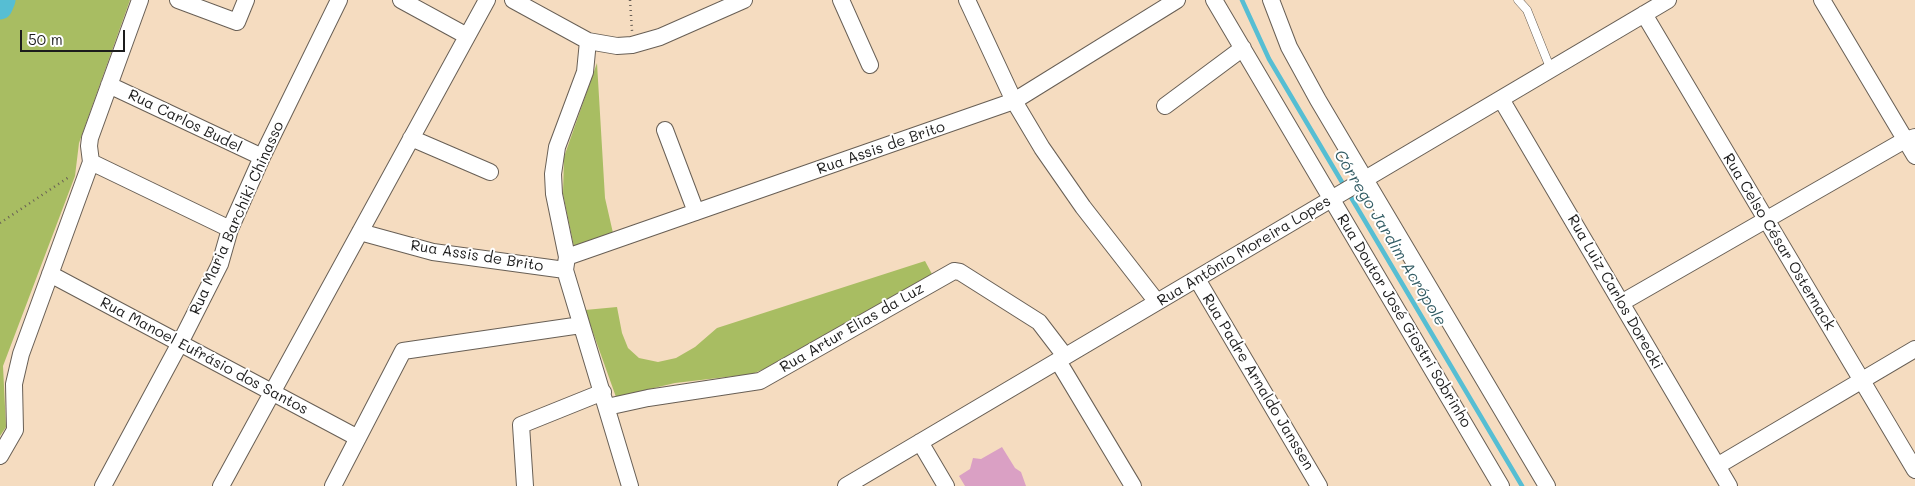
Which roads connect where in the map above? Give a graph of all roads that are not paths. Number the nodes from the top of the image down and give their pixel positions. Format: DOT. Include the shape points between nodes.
graph roads {
  1 [pos="140,0"];
  2 [pos="178,0"];
  3 [pos="246,0"];
  4 [pos="339,0"];
  5 [pos="401,0"];
  6 [pos="487,0"];
  7 [pos="513,0"];
  8 [pos="841,0"];
  9 [pos="966,0"];
  10 [pos="1176,0"];
  11 [pos="1214,0"];
  12 [pos="1271,0"];
  13 [pos="1518,0"];
  14 [pos="1668,0"];
  15 [pos="1822,0"];
  16 [pos="739,1"];
  17 [pos="1644,14"];
  18 [pos="467,36"];
  19 [pos="588,41"];
  20 [pos="1242,48"];
  21 [pos="870,65"];
  22 [pos="1551,70"];
  23 [pos="109,85"];
  24 [pos="1501,99"];
  25 [pos="1014,101"];
  26 [pos="1165,106"];
  27 [pos="665,130"];
  28 [pos="411,138"];
  29 [pos="1910,138"];
  30 [pos="1915,156"];
  31 [pos="262,157"];
  32 [pos="91,162"];
  33 [pos="490,172"];
  34 [pos="1366,179"];
  35 [pos="1332,199"];
  36 [pos="696,212"];
  37 [pos="1766,220"];
  38 [pos="230,229"];
  39 [pos="360,232"];
  40 [pos="566,263"];
  41 [pos="50,274"];
  42 [pos="1197,279"];
  43 [pos="1157,302"];
  44 [pos="1621,303"];
  45 [pos="581,325"];
  46 [pos="180,344"];
  47 [pos="1915,349"];
  48 [pos="1062,359"];
  49 [pos="1862,380"];
  50 [pos="272,393"];
  51 [pos="605,400"];
  52 [pos="358,438"];
  53 [pos="920,442"];
  54 [pos="0,456"];
  55 [pos="1717,466"];
  56 [pos="1915,470"];
  57 [pos="103,486"];
  58 [pos="221,486"];
  59 [pos="333,486"];
  60 [pos="525,486"];
  61 [pos="630,486"];
  62 [pos="846,486"];
  63 [pos="946,486"];
  64 [pos="1133,486"];
  65 [pos="1319,486"];
  66 [pos="1501,486"];
  67 [pos="1547,486"];
  68 [pos="1729,486"];
  1 -- 23 [label="street"];
  2 -- 3 [label="street" via="237,22"];
  4 -- 31 [label="street, Rua Maria Barchiki Chinasso"];
  5 -- 18 [label="street"];
  6 -- 18 [label="street"];
  7 -- 19 [label="street"];
  8 -- 21 [label="street"];
  9 -- 25 [label="street"];
  10 -- 25 [label="street, Rua Assis de Brito"];
  11 -- 20 [label="street, Rua Doutor José Giostri Sobrinho"];
  12 -- 34 [label="street" via="1298,64"];
  13 -- 22 [label="lane" via="1526,10"];
  14 -- 17 [label="street, Rua Antônio Moreira Lopes"];
  15 -- 29 [label="street"];
  16 -- 19 [label="street" via="660,37 632,45"];
  17 -- 22 [label="street, Rua Antônio Moreira Lopes"];
  17 -- 37 [label="street, Rua Celso César Osternack"];
  18 -- 28 [label="street"];
  19 -- 40 [label="street" via="584,72 554,158 554,194"];
  20 -- 26 [label="street"];
  20 -- 35 [label="street, Rua Doutor José Giostri Sobrinho"];
  22 -- 24 [label="street, Rua Antônio Moreira Lopes"];
  23 -- 31 [label="street, Rua Carlos Budel"];
  23 -- 32 [label="street" via="90,138"];
  24 -- 34 [label="street, Rua Antônio Moreira Lopes"];
  24 -- 44 [label="street, Rua Luiz Carlos Dorecki"];
  25 -- 36 [label="street, Rua Assis de Brito"];
  25 -- 43 [label="street" via="1068,186"];
  27 -- 36 [label="street"];
  28 -- 33 [label="street"];
  28 -- 39 [label="street"];
  29 -- 30 [label="street"];
  29 -- 37 [label="street"];
  31 -- 38 [label="street, Rua Maria Barchiki Chinasso"];
  32 -- 38 [label="street"];
  32 -- 41 [label="street"];
  34 -- 35 [label="street, Rua Antônio Moreira Lopes"];
  34 -- 67 [label="street"];
  35 -- 42 [label="street, Rua Antônio Moreira Lopes"];
  35 -- 66 [label="street, Rua Doutor José Giostri Sobrinho"];
  36 -- 40 [label="street, Rua Assis de Brito"];
  37 -- 44 [label="street"];
  37 -- 49 [label="street, Rua Celso César Osternack"];
  38 -- 46 [label="street, Rua Maria Barchiki Chinasso" via="220,264"];
  39 -- 40 [label="street, Rua Assis de Brito" via="433,252"];
  39 -- 50 [label="street"];
  40 -- 45 [label="street"];
  41 -- 46 [label="street, Rua Manoel Eufrásio dos Santos"];
  41 -- 54 [label="street" via="16,369 15,430"];
  42 -- 43 [label="street, Rua Antônio Moreira Lopes"];
  42 -- 65 [label="street, Rua Padre Arnaldo Janssen"];
  43 -- 48 [label="street, Rua Antônio Moreira Lopes"];
  44 -- 55 [label="street, Rua Luiz Carlos Dorecki"];
  45 -- 51 [label="street"];
  45 -- 52 [label="street" via="403,351"];
  46 -- 50 [label="street, Rua Manoel Eufrásio dos Santos"];
  46 -- 57 [label="street, Rua Maria Barchiki Chinasso"];
  47 -- 49 [label="street"];
  48 -- 51 [label="street, Rua Artur Elias da Luz" via="1039,322 954,270 760,381 648,398"];
  48 -- 53 [label="street, Rua Antônio Moreira Lopes"];
  48 -- 64 [label="street"];
  49 -- 55 [label="street"];
  49 -- 56 [label="street, Rua Celso César Osternack"];
  50 -- 52 [label="street, Rua Manoel Eufrásio dos Santos"];
  50 -- 58 [label="street"];
  51 -- 60 [label="street" via="521,425"];
  51 -- 61 [label="street"];
  52 -- 59 [label="street"];
  53 -- 62 [label="street, Rua Antônio Moreira Lopes"];
  53 -- 63 [label="street"];
  55 -- 68 [label="street, Rua Luiz Carlos Dorecki"];
}
